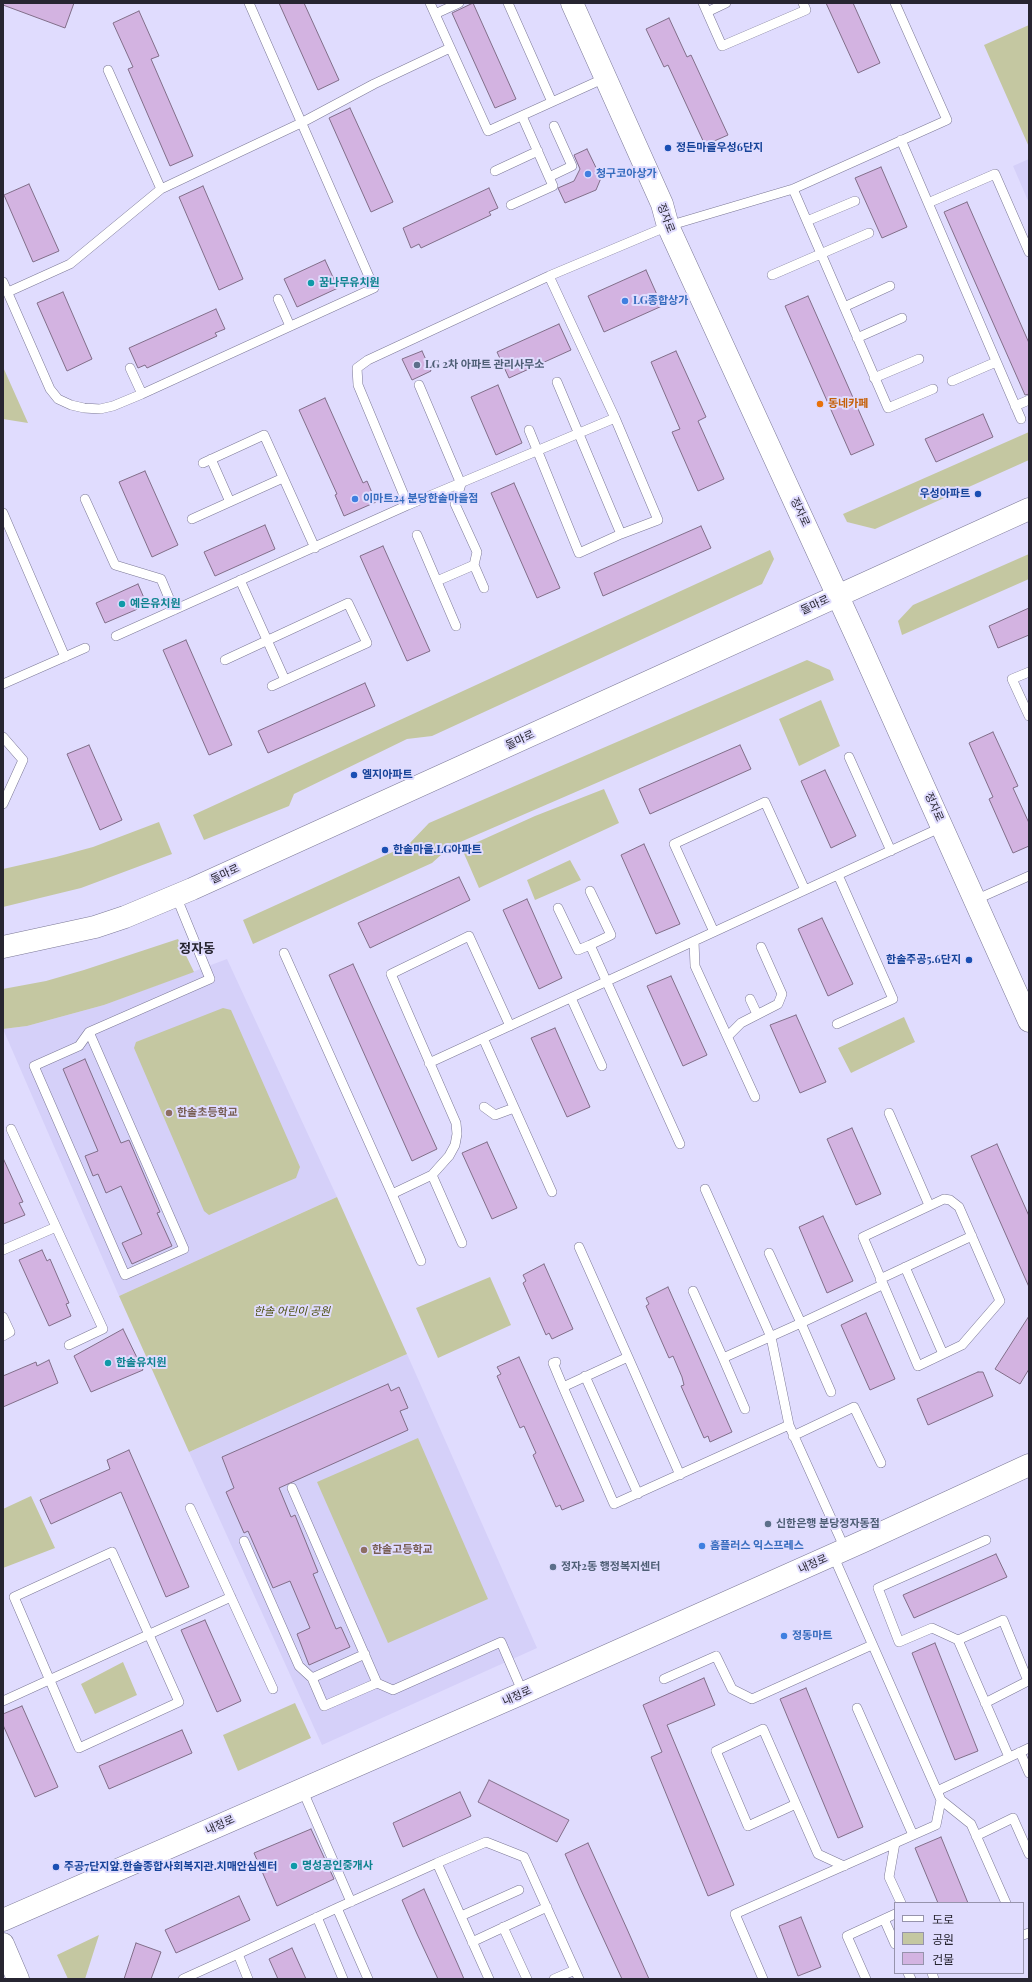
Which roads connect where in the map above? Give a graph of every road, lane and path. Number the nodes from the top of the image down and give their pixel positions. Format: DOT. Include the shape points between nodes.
graph roads {
  1 [pos="249,3"];
  2 [pos="430,3"];
  3 [pos="459,3"];
  4 [pos="508,3"];
  5 [pos="572,3"];
  6 [pos="726,3"];
  7 [pos="803,3"];
  8 [pos="895,3"];
  9 [pos="705,7"];
  10 [pos="435,14"];
  11 [pos="450,48"];
  12 [pos="108,70"];
  13 [pos="605,78"];
  14 [pos="552,102"];
  15 [pos="522,116"];
  16 [pos="301,123"];
  17 [pos="554,126"];
  18 [pos="901,140"];
  19 [pos="538,152"];
  20 [pos="495,171"];
  21 [pos="549,177"];
  22 [pos="161,189"];
  23 [pos="793,189"];
  24 [pos="855,201"];
  25 [pos="928,203"];
  26 [pos="511,205"];
  27 [pos="807,221"];
  28 [pos="668,226"];
  29 [pos="868,233"];
  30 [pos="1029,252"];
  31 [pos="821,254"];
  32 [pos="772,275"];
  33 [pos="549,276"];
  34 [pos="3,282"];
  35 [pos="890,286"];
  36 [pos="8,292"];
  37 [pos="278,299"];
  38 [pos="844,307"];
  39 [pos="902,318"];
  40 [pos="290,326"];
  41 [pos="857,338"];
  42 [pos="919,359"];
  43 [pos="996,362"];
  44 [pos="130,368"];
  45 [pos="874,378"];
  46 [pos="952,381"];
  47 [pos="557,382"];
  48 [pos="419,385"];
  49 [pos="933,389"];
  50 [pos="142,394"];
  51 [pos="1029,400"];
  52 [pos="1015,406"];
  53 [pos="615,418"];
  54 [pos="1021,419"];
  55 [pos="529,430"];
  56 [pos="578,433"];
  57 [pos="537,450"];
  58 [pos="283,478"];
  59 [pos="461,484"];
  60 [pos="85,499"];
  61 [pos="230,502"];
  62 [pos="408,504"];
  63 [pos="1029,509"];
  64 [pos="3,513"];
  65 [pos="192,519"];
  66 [pos="621,534"];
  67 [pos="417,535"];
  68 [pos="315,548"];
  69 [pos="474,565"];
  70 [pos="240,580"];
  71 [pos="437,581"];
  72 [pos="484,588"];
  73 [pos="837,595"];
  74 [pos="174,610"];
  75 [pos="456,626"];
  76 [pos="116,636"];
  77 [pos="267,640"];
  78 [pos="84,648"];
  79 [pos="65,657"];
  80 [pos="225,660"];
  81 [pos="1029,672"];
  82 [pos="286,680"];
  83 [pos="3,684"];
  84 [pos="272,686"];
  85 [pos="1029,716"];
  86 [pos="3,740"];
  87 [pos="849,757"];
  88 [pos="3,804"];
  89 [pos="942,827"];
  90 [pos="891,851"];
  91 [pos="838,875"];
  92 [pos="1029,876"];
  93 [pos="805,890"];
  94 [pos="590,891"];
  95 [pos="176,896"];
  96 [pos="975,900"];
  97 [pos="558,908"];
  98 [pos="714,932"];
  99 [pos="694,941"];
  100 [pos="590,945"];
  101 [pos="3,947"];
  102 [pos="761,947"];
  103 [pos="284,953"];
  104 [pos="606,982"];
  105 [pos="571,998"];
  106 [pos="750,999"];
  107 [pos="757,1014"];
  108 [pos="1029,1021"];
  109 [pos="837,1024"];
  110 [pos="510,1026"];
  111 [pos="89,1032"];
  112 [pos="728,1036"];
  113 [pos="483,1038"];
  114 [pos="429,1063"];
  115 [pos="602,1066"];
  116 [pos="755,1097"];
  117 [pos="484,1107"];
  118 [pos="514,1108"];
  119 [pos="889,1113"];
  120 [pos="11,1129"];
  121 [pos="680,1144"];
  122 [pos="432,1175"];
  123 [pos="705,1189"];
  124 [pos="552,1192"];
  125 [pos="392,1194"];
  126 [pos="929,1205"];
  127 [pos="56,1227"];
  128 [pos="972,1236"];
  129 [pos="462,1243"];
  130 [pos="579,1247"];
  131 [pos="3,1250"];
  132 [pos="769,1253"];
  133 [pos="421,1261"];
  134 [pos="905,1267"];
  135 [pos="881,1282"];
  136 [pos="693,1291"];
  137 [pos="3,1317"];
  138 [pos="801,1323"];
  139 [pos="3,1336"];
  140 [pos="771,1337"];
  141 [pos="69,1345"];
  142 [pos="943,1354"];
  143 [pos="628,1358"];
  144 [pos="723,1358"];
  145 [pos="556,1362"];
  146 [pos="585,1376"];
  147 [pos="563,1387"];
  148 [pos="831,1392"];
  149 [pos="745,1409"];
  150 [pos="789,1425"];
  151 [pos="793,1436"];
  152 [pos="881,1464"];
  153 [pos="1029,1465"];
  154 [pos="680,1475"];
  155 [pos="292,1488"];
  156 [pos="638,1494"];
  157 [pos="190,1508"];
  158 [pos="986,1540"];
  159 [pos="244,1541"];
  160 [pos="839,1552"];
  161 [pos="231,1597"];
  162 [pos="149,1634"];
  163 [pos="958,1640"];
  164 [pos="872,1645"];
  165 [pos="364,1654"];
  166 [pos="312,1678"];
  167 [pos="664,1679"];
  168 [pos="49,1680"];
  169 [pos="377,1683"];
  170 [pos="273,1689"];
  171 [pos="523,1693"];
  172 [pos="3,1701"];
  173 [pos="985,1702"];
  174 [pos="857,1708"];
  175 [pos="1029,1748"];
  176 [pos="1020,1752"];
  177 [pos="1009,1758"];
  178 [pos="1029,1773"];
  179 [pos="302,1790"];
  180 [pos="937,1791"];
  181 [pos="941,1800"];
  182 [pos="796,1804"];
  183 [pos="913,1835"];
  184 [pos="976,1836"];
  185 [pos="895,1843"];
  186 [pos="1029,1854"];
  187 [pos="437,1864"];
  188 [pos="844,1866"];
  189 [pos="518,1890"];
  190 [pos="351,1902"];
  191 [pos="901,1902"];
  192 [pos="1006,1902"];
  193 [pos="547,1907"];
  194 [pos="337,1908"];
  195 [pos="894,1914"];
  196 [pos="461,1916"];
  197 [pos="317,1918"];
  198 [pos="884,1919"];
  199 [pos="3,1920"];
  200 [pos="503,1927"];
  201 [pos="472,1942"];
  202 [pos="894,1942"];
  203 [pos="3,1944"];
  204 [pos="238,1954"];
  205 [pos="575,1970"];
  206 [pos="18,1979"];
  207 [pos="184,1979"];
  208 [pos="248,1979"];
  209 [pos="343,1979"];
  210 [pos="368,1979"];
  211 [pos="489,1979"];
  212 [pos="527,1979"];
  213 [pos="554,1979"];
  214 [pos="579,1979"];
  215 [pos="763,1979"];
  216 [pos="866,1979"];
  1 -- 16 [label="lane"];
  2 -- 10 [label="lane"];
  3 -- 10 [label="lane"];
  4 -- 14 [label="lane"];
  5 -- 13 [label="street, 정자로"];
  6 -- 9 [label="lane"];
  7 -- 9 [label="lane" via="806,10 722,46"];
  8 -- 18 [label="lane" via="947,120"];
  10 -- 11 [label="lane"];
  11 -- 15 [label="lane" via="488,131"];
  11 -- 16 [label="lane" via="374,84"];
  12 -- 22 [label="lane"];
  13 -- 14 [label="lane"];
  13 -- 28 [label="street, 정자로" via="662,204"];
  14 -- 15 [label="lane"];
  15 -- 19 [label="lane"];
  16 -- 22 [label="lane"];
  16 -- 40 [label="lane" via="374,288"];
  17 -- 21 [label="lane" via="572,166"];
  18 -- 23 [label="lane"];
  18 -- 25 [label="lane"];
  19 -- 20 [label="lane"];
  19 -- 21 [label="lane"];
  21 -- 26 [label="lane" via="554,186"];
  22 -- 36 [label="lane" via="70,264"];
  23 -- 27 [label="lane"];
  23 -- 28 [label="lane"];
  24 -- 27 [label="lane"];
  25 -- 30 [label="lane" via="995,174"];
  25 -- 43 [label="lane"];
  27 -- 31 [label="lane"];
  28 -- 33 [label="lane"];
  28 -- 73 [label="street, 정자로"];
  29 -- 31 [label="lane"];
  31 -- 32 [label="lane"];
  31 -- 38 [label="lane"];
  33 -- 53 [label="lane"];
  33 -- 62 [label="lane" via="368,360 357,368 358,385"];
  34 -- 36 [label="lane"];
  35 -- 38 [label="lane"];
  36 -- 50 [label="lane" via="50,389 58,398 71,405 100,409"];
  37 -- 40 [label="lane"];
  38 -- 41 [label="lane"];
  39 -- 41 [label="lane"];
  40 -- 50 [label="lane"];
  41 -- 45 [label="lane"];
  42 -- 45 [label="lane"];
  43 -- 46 [label="lane"];
  43 -- 52 [label="lane"];
  44 -- 50 [label="lane"];
  45 -- 49 [label="lane" via="888,408"];
  47 -- 56 [label="lane"];
  48 -- 59 [label="lane"];
  51 -- 52 [label="lane"];
  52 -- 54 [label="lane"];
  53 -- 56 [label="lane"];
  53 -- 66 [label="lane" via="658,520"];
  55 -- 57 [label="lane"];
  56 -- 57 [label="lane"];
  56 -- 66 [label="lane"];
  57 -- 59 [label="lane"];
  57 -- 66 [label="lane" via="579,553"];
  58 -- 61 [label="lane"];
  58 -- 61 [label="lane" via="264,435 207,461"];
  58 -- 68 [label="lane"];
  59 -- 62 [label="lane"];
  59 -- 69 [label="lane" via="455,504 477,552"];
  60 -- 74 [label="lane" via="114,564 161,579"];
  61 -- 65 [label="lane"];
  62 -- 68 [label="lane"];
  63 -- 73 [label="street, 돌마로"];
  64 -- 79 [label="lane"];
  67 -- 71 [label="lane"];
  68 -- 70 [label="lane"];
  69 -- 71 [label="lane"];
  69 -- 72 [label="lane"];
  70 -- 74 [label="lane"];
  70 -- 77 [label="lane"];
  71 -- 75 [label="lane"];
  73 -- 89 [label="street, 정자로"];
  73 -- 95 [label="street, 돌마로"];
  74 -- 76 [label="lane"];
  77 -- 80 [label="lane"];
  77 -- 82 [label="lane"];
  77 -- 82 [label="lane" via="348,603 367,643"];
  78 -- 79 [label="lane"];
  79 -- 83 [label="lane"];
  81 -- 85 [label="lane" via="1012,679"];
  82 -- 84 [label="lane"];
  86 -- 88 [label="lane" via="23,760"];
  87 -- 90 [label="lane"];
  89 -- 90 [label="lane"];
  89 -- 96 [label="street, 정자로"];
  90 -- 91 [label="lane"];
  91 -- 93 [label="lane"];
  91 -- 109 [label="lane" via="893,999"];
  92 -- 96 [label="lane"];
  93 -- 98 [label="lane"];
  93 -- 98 [label="lane" via="765,802 674,844"];
  94 -- 100 [label="lane" via="611,935"];
  95 -- 101 [label="street, 돌마로" via="95,927"];
  95 -- 111 [label="lane" via="210,979"];
  96 -- 108 [label="street, 정자로"];
  97 -- 100 [label="lane" via="578,950"];
  98 -- 99 [label="lane"];
  99 -- 104 [label="lane"];
  99 -- 112 [label="lane" via="695,966"];
  100 -- 104 [label="lane"];
  102 -- 107 [label="lane" via="782,994 778,1004"];
  103 -- 125 [label="lane"];
  104 -- 105 [label="lane"];
  104 -- 121 [label="lane"];
  105 -- 110 [label="lane"];
  105 -- 115 [label="lane"];
  106 -- 107 [label="lane"];
  107 -- 112 [label="lane" via="741,1023"];
  110 -- 113 [label="lane"];
  110 -- 114 [label="lane" via="469,936 391,974"];
  111 -- 111 [label="lane" via="79,1046 34,1066 125,1275 184,1249"];
  112 -- 116 [label="lane"];
  113 -- 114 [label="lane"];
  113 -- 118 [label="lane"];
  114 -- 122 [label="lane" via="456,1123 457,1134 449,1156"];
  117 -- 118 [label="lane" via="495,1115"];
  118 -- 124 [label="lane"];
  119 -- 126 [label="lane"];
  120 -- 127 [label="lane"];
  122 -- 125 [label="lane"];
  122 -- 129 [label="lane"];
  123 -- 140 [label="lane"];
  125 -- 133 [label="lane"];
  126 -- 128 [label="lane" via="944,1199 956,1203"];
  126 -- 135 [label="lane" via="863,1237"];
  127 -- 131 [label="lane"];
  127 -- 141 [label="lane" via="103,1329"];
  128 -- 134 [label="lane"];
  128 -- 142 [label="lane" via="1000,1301 962,1345"];
  130 -- 143 [label="lane"];
  132 -- 138 [label="lane"];
  134 -- 135 [label="lane"];
  134 -- 142 [label="lane"];
  135 -- 138 [label="lane"];
  135 -- 142 [label="lane" via="918,1366"];
  136 -- 144 [label="lane"];
  137 -- 139 [label="lane" via="10,1332"];
  138 -- 140 [label="lane"];
  138 -- 148 [label="lane"];
  140 -- 144 [label="lane"];
  140 -- 150 [label="lane"];
  143 -- 146 [label="lane"];
  143 -- 154 [label="lane"];
  144 -- 149 [label="lane"];
  145 -- 147 [label="lane" via="553,1363"];
  146 -- 147 [label="lane"];
  146 -- 156 [label="lane"];
  147 -- 156 [label="lane" via="614,1504"];
  150 -- 151 [label="lane"];
  150 -- 154 [label="lane"];
  151 -- 152 [label="lane" via="854,1407"];
  151 -- 160 [label="lane"];
  153 -- 160 [label="street, 내정로"];
  154 -- 156 [label="lane"];
  155 -- 165 [label="lane"];
  157 -- 161 [label="lane"];
  158 -- 163 [label="lane" via="878,1588 899,1642 932,1628"];
  159 -- 166 [label="lane" via="300,1666"];
  160 -- 164 [label="lane"];
  160 -- 171 [label="street, 내정로"];
  161 -- 162 [label="lane"];
  161 -- 170 [label="lane"];
  162 -- 168 [label="lane"];
  162 -- 168 [label="lane" via="179,1702 79,1748"];
  162 -- 168 [label="lane" via="112,1552 14,1597"];
  163 -- 173 [label="lane"];
  163 -- 173 [label="lane" via="1003,1620 1028,1681"];
  164 -- 167 [label="lane" via="752,1699 732,1689 716,1656"];
  164 -- 180 [label="lane"];
  165 -- 166 [label="lane"];
  165 -- 169 [label="lane"];
  166 -- 169 [label="lane" via="324,1706"];
  168 -- 172 [label="lane"];
  169 -- 171 [label="lane" via="393,1690 501,1642"];
  171 -- 179 [label="street, 내정로"];
  173 -- 177 [label="lane"];
  174 -- 183 [label="lane"];
  175 -- 176 [label="lane"];
  176 -- 177 [label="lane"];
  176 -- 178 [label="lane"];
  177 -- 180 [label="lane"];
  179 -- 190 [label="lane"];
  179 -- 199 [label="street, 내정로"];
  180 -- 181 [label="lane"];
  181 -- 183 [label="lane" via="936,1825"];
  181 -- 184 [label="lane" via="971,1824"];
  182 -- 182 [label="lane" via="763,1729 716,1751 748,1826"];
  182 -- 188 [label="lane" via="818,1854"];
  183 -- 185 [label="lane"];
  184 -- 186 [label="lane" via="1013,1818"];
  184 -- 192 [label="lane"];
  185 -- 188 [label="lane"];
  185 -- 191 [label="lane" via="889,1877"];
  187 -- 190 [label="lane"];
  187 -- 193 [label="lane" via="486,1842 524,1857"];
  187 -- 196 [label="lane"];
  188 -- 215 [label="lane" via="735,1914"];
  189 -- 196 [label="lane"];
  190 -- 194 [label="lane"];
  193 -- 200 [label="lane"];
  193 -- 205 [label="lane"];
  194 -- 197 [label="lane"];
  194 -- 210 [label="lane"];
  195 -- 198 [label="lane"];
  196 -- 201 [label="lane"];
  197 -- 204 [label="lane"];
  197 -- 209 [label="lane"];
  198 -- 202 [label="lane"];
  198 -- 216 [label="lane" via="847,1936"];
  200 -- 201 [label="lane"];
  200 -- 212 [label="lane"];
  201 -- 211 [label="lane"];
  203 -- 206 [label="street"];
  204 -- 207 [label="lane"];
  204 -- 208 [label="lane"];
  205 -- 213 [label="lane"];
  205 -- 214 [label="lane"];
}
